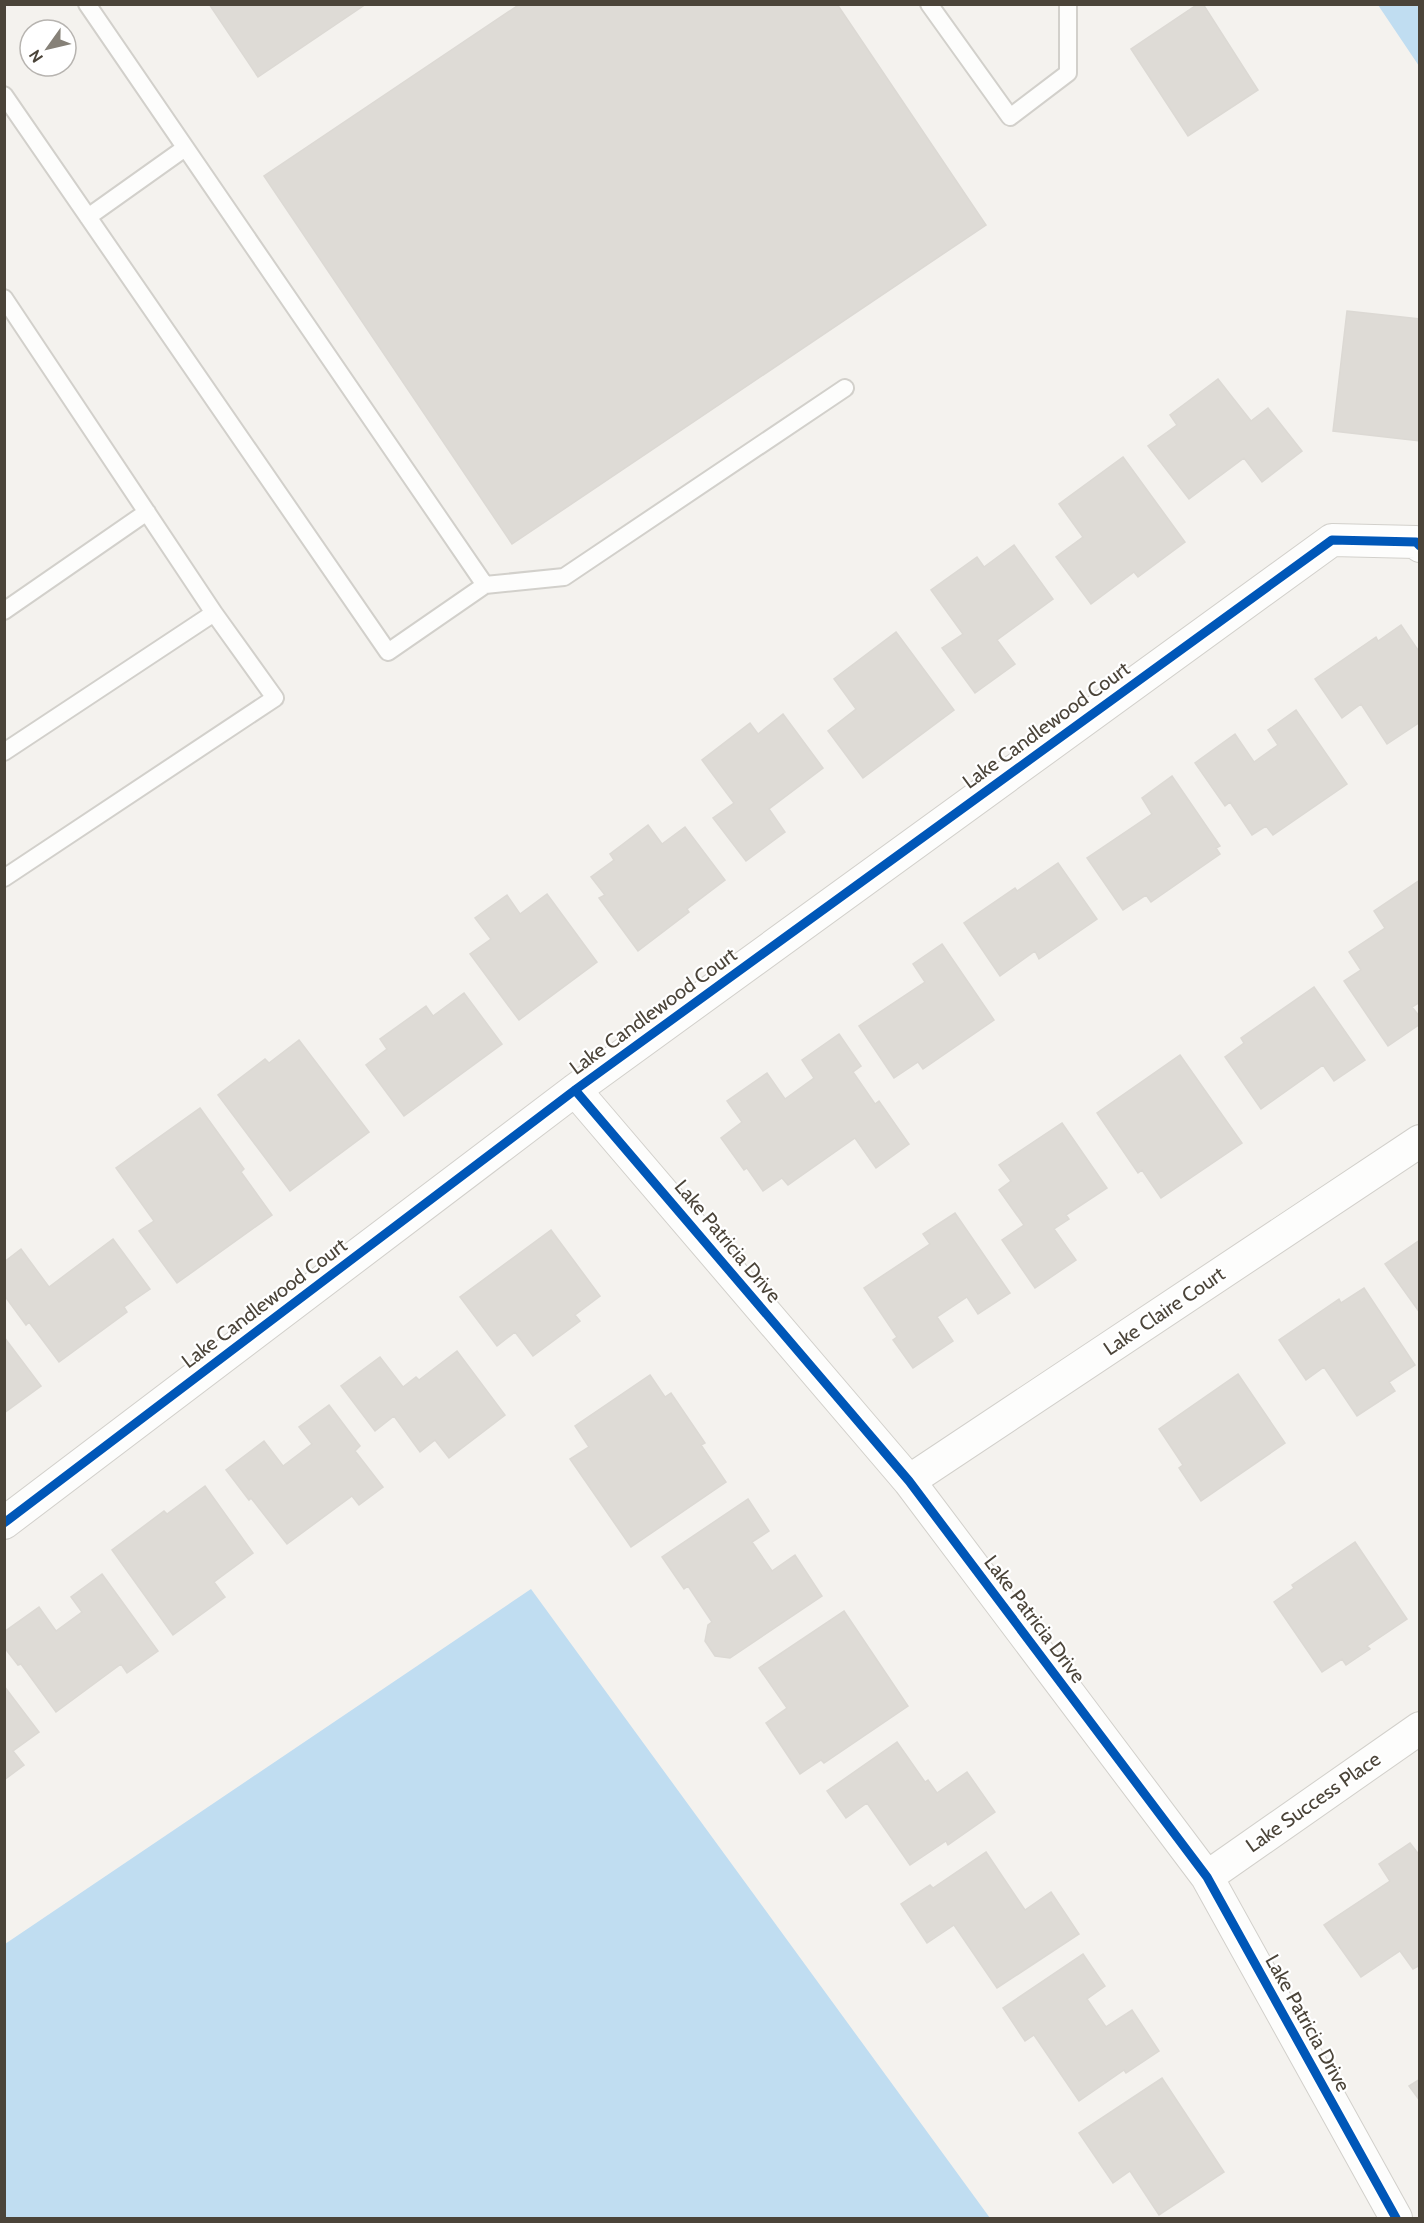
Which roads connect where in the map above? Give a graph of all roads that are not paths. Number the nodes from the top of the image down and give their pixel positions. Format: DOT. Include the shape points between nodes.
graph roads {
  1 [pos="87,4"];
  2 [pos="929,4"];
  3 [pos="1068,4"];
  4 [pos="4,95"];
  5 [pos="185,148"];
  6 [pos="88,217"];
  7 [pos="4,298"];
  8 [pos="845,388"];
  9 [pos="147,512"];
  10 [pos="1419,546"];
  11 [pos="485,585"];
  12 [pos="4,611"];
  13 [pos="214,613"];
  14 [pos="4,752"];
  15 [pos="4,878"];
  16 [pos="575,1090"];
  17 [pos="1419,1141"];
  18 [pos="909,1481"];
  19 [pos="4,1523"];
  20 [pos="1419,1728"];
  21 [pos="1207,1876"];
  22 [pos="1396,2218"];
  1 -- 5 [label="lane"];
  2 -- 3 [label="lane" via="1010,117 1068,73"];
  4 -- 6 [label="lane"];
  5 -- 6 [label="lane"];
  5 -- 11 [label="lane"];
  6 -- 11 [label="lane" via="387,652"];
  7 -- 9 [label="lane"];
  8 -- 11 [label="lane" via="564,577"];
  9 -- 12 [label="lane"];
  9 -- 13 [label="lane"];
  10 -- 16 [label="street, Lake Candlewood Court" via="1416,542 1332,540"];
  13 -- 14 [label="lane"];
  13 -- 15 [label="lane" via="275,698"];
  16 -- 18 [label="street, Lake Patricia Drive"];
  16 -- 19 [label="street, Lake Candlewood Court"];
  17 -- 18 [label="street, Lake Claire Court"];
  18 -- 21 [label="street, Lake Patricia Drive"];
  20 -- 21 [label="street, Lake Success Place"];
  21 -- 22 [label="street, Lake Patricia Drive"];
}
